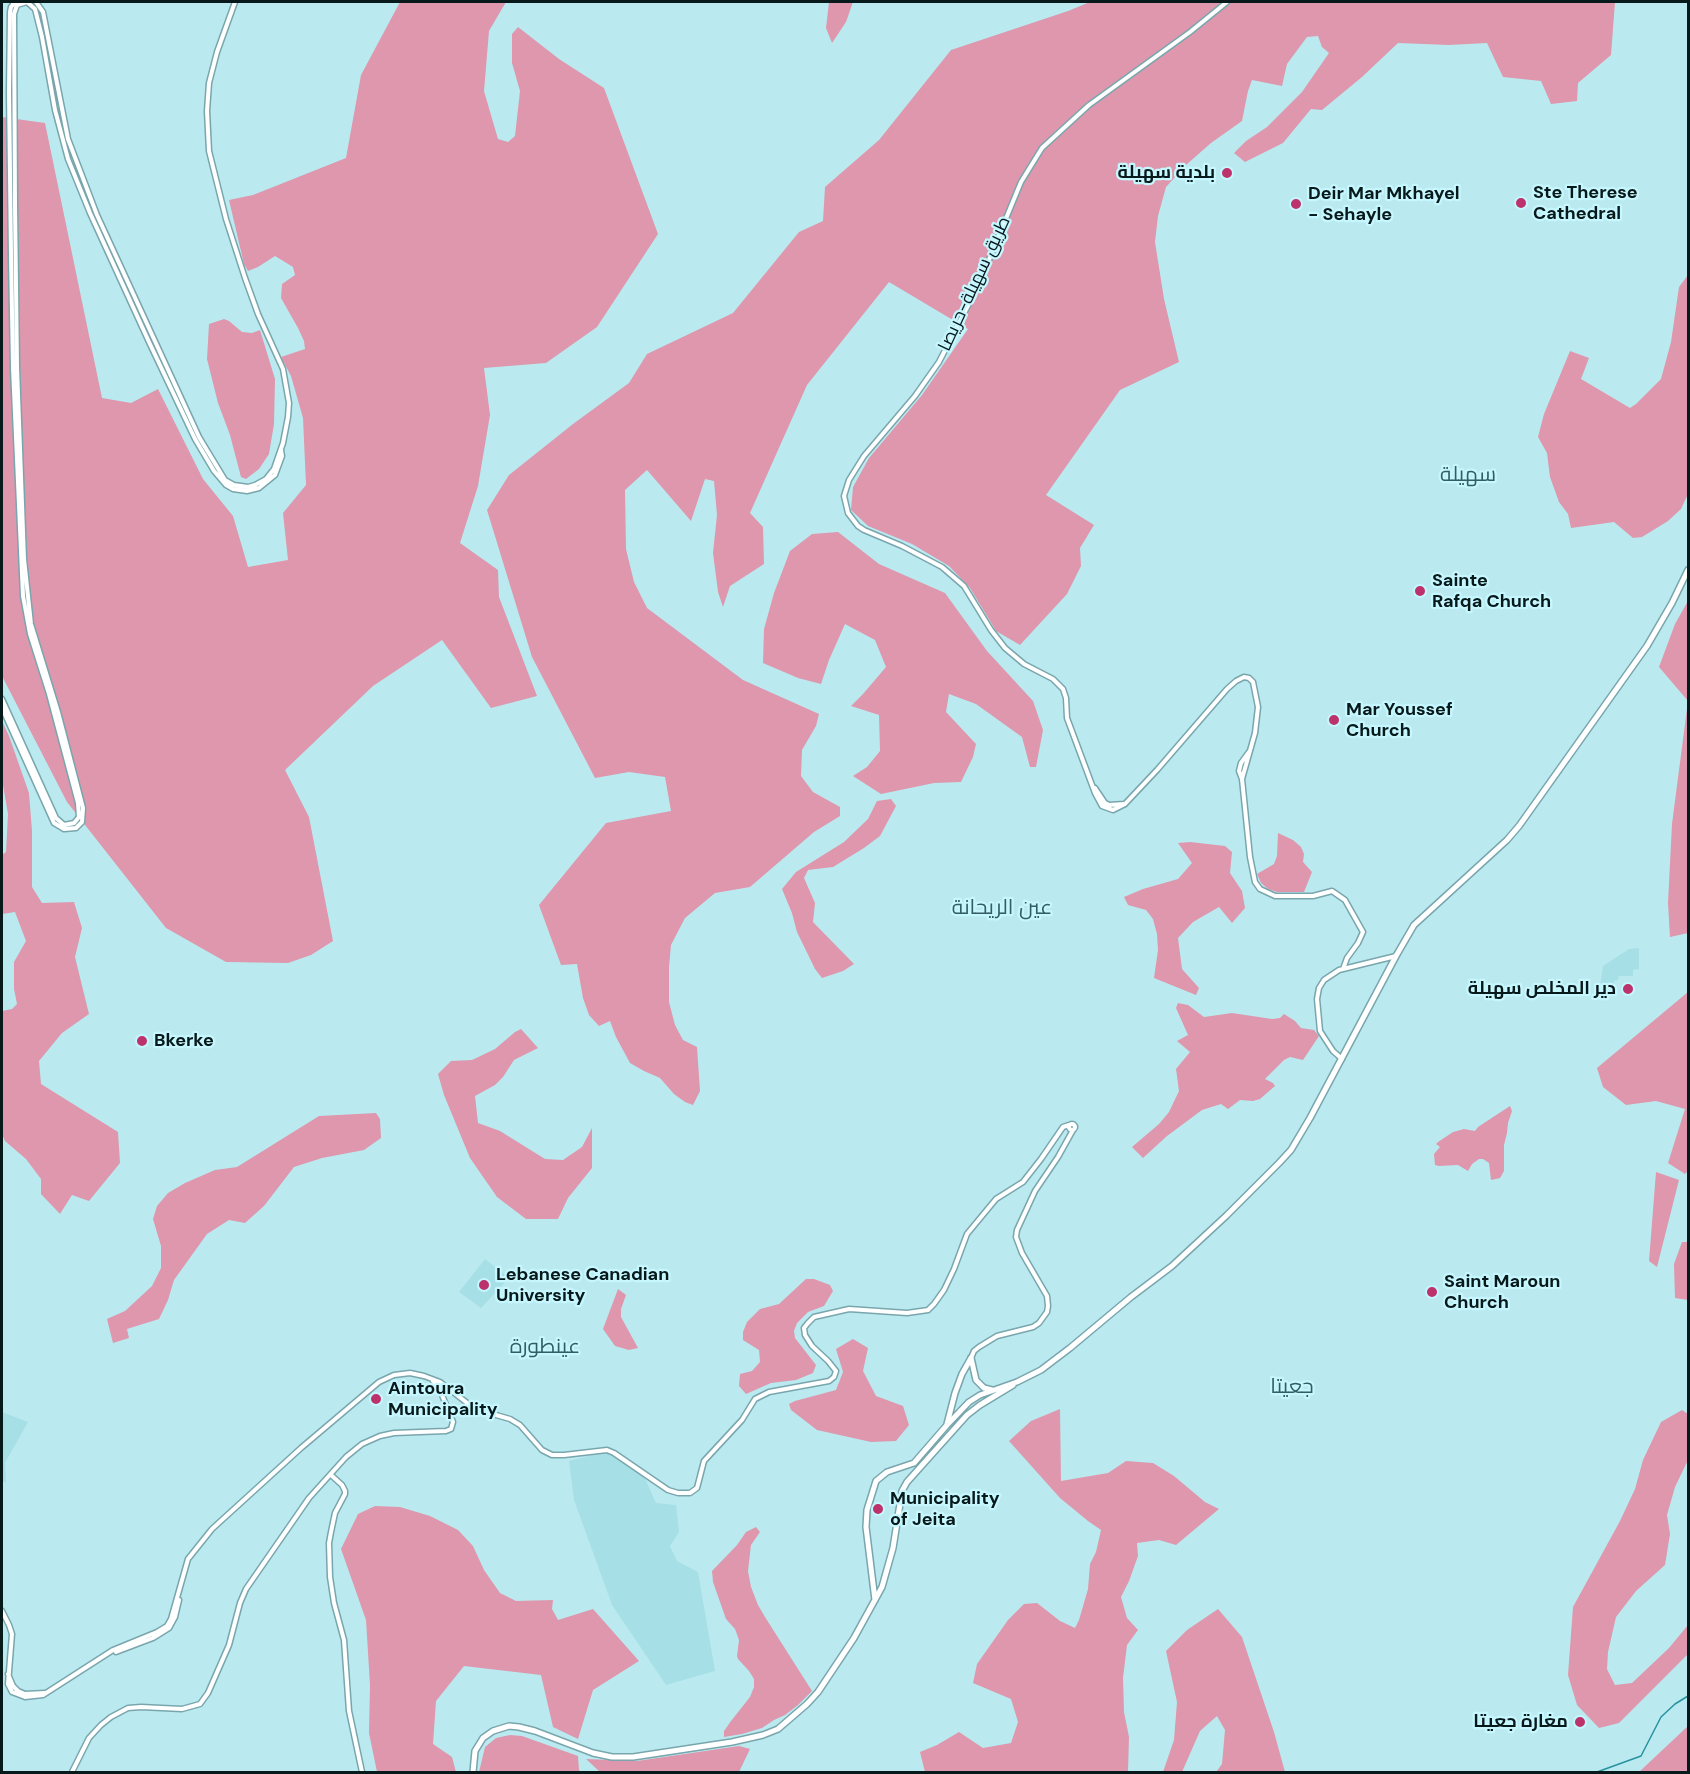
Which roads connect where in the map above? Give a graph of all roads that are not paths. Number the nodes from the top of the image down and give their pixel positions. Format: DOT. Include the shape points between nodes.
graph roads {
  1 [pos="15,2"];
  2 [pos="36,2"];
  3 [pos="236,2"];
  4 [pos="1227,2"];
  5 [pos="281,450"];
  6 [pos="1689,570"];
  7 [pos="2,699"];
  8 [pos="2,708"];
  9 [pos="57,824"];
  10 [pos="75,825"];
  11 [pos="1396,956"];
  12 [pos="1343,969"];
  13 [pos="1342,1059"];
  14 [pos="970,1358"];
  15 [pos="431,1378"];
  16 [pos="1017,1382"];
  17 [pos="980,1385"];
  18 [pos="992,1390"];
  19 [pos="980,1395"];
  20 [pos="974,1409"];
  21 [pos="947,1425"];
  22 [pos="331,1475"];
  23 [pos="873,1584"];
  24 [pos="882,1587"];
  25 [pos="875,1600"];
  26 [pos="2,1611"];
  27 [pos="72,1773"];
  28 [pos="362,1773"];
  29 [pos="473,1773"];
  1 -- 10 [label="main road" via="10,12 9,138 13,368 23,596 78,803"];
  2 -- 5 [label="main road" via="43,12 73,156 199,437 221,474 240,487 266,479"];
  3 -- 5 [label="main road" via="212,68 207,135 226,219 287,383 288,417"];
  4 -- 12 [label="main road, طريق سهيلة-حريصا" via="1089,105 1042,148 1021,182 974,295 939,362 864,456 844,496 848,513 858,526 942,567 964,586 1005,648 1059,684 1065,693 1067,718 1102,806 1113,810 1125,804 1227,689 1244,677 1249,678 1258,707 1255,733 1239,771 1255,882 1275,896 1313,897 1332,891 1345,900 1363,932"];
  5 -- 10 [label="main road" via="275,475 259,488 237,491 214,471 191,430 75,177 55,110 35,9 27,2 18,5 14,14 15,204 24,559 31,624 83,808 82,822"];
  6 -- 11 [label="highway" via="1647,646 1519,826 1419,918"];
  7 -- 9 [label="main road"];
  8 -- 9 [label="main road"];
  9 -- 10 [label="main road" via="64,829"];
  11 -- 12 [label="main road"];
  11 -- 13 [label="highway"];
  12 -- 13 [label="main road" via="1324,980 1317,999 1320,1031"];
  13 -- 16 [label="highway" via="1291,1150 1241,1201 1172,1266 1041,1370"];
  14 -- 15 [label="main road" via="997,1336 1033,1328 1047,1312 1047,1296 1016,1237 1035,1191 1058,1157 1071,1128 1061,1132 1023,1182 996,1199 967,1234 944,1290 928,1310 907,1313 849,1309 814,1317 804,1328 805,1335 836,1371 834,1377 755,1399 742,1420 704,1461 697,1488 690,1493 668,1490 607,1450 552,1455 542,1450 520,1425 476,1409"];
  14 -- 17 [label="highway"];
  14 -- 21 [label="highway"];
  15 -- 22 [label="main road" via="443,1395 453,1422 451,1429 374,1438 351,1452"];
  15 -- 26 [label="main road" via="410,1373 386,1377 212,1529 188,1559 175,1617 153,1638 111,1653 31,1698 16,1694 9,1687 12,1634"];
  16 -- 18 [label="highway"];
  16 -- 20 [label="highway"];
  17 -- 18 [label="highway"];
  17 -- 19 [label="highway"];
  18 -- 19 [label="highway"];
  19 -- 20 [label="highway"];
  19 -- 21 [label="highway"];
  20 -- 24 [label="highway" via="905,1485"];
  21 -- 23 [label="highway" via="914,1463 887,1472 876,1481 869,1498 866,1527"];
  22 -- 27 [label="main road" via="309,1498 246,1589 229,1645 204,1698 195,1706 182,1709 128,1708 111,1717 88,1738"];
  22 -- 28 [label="main road" via="345,1491 330,1532 330,1577 344,1642 349,1711"];
  23 -- 24 [label="highway"];
  23 -- 25 [label="highway"];
  24 -- 25 [label="highway"];
  25 -- 29 [label="highway" via="818,1692 778,1729 708,1746 612,1757 509,1726 483,1738 475,1751"];
}
